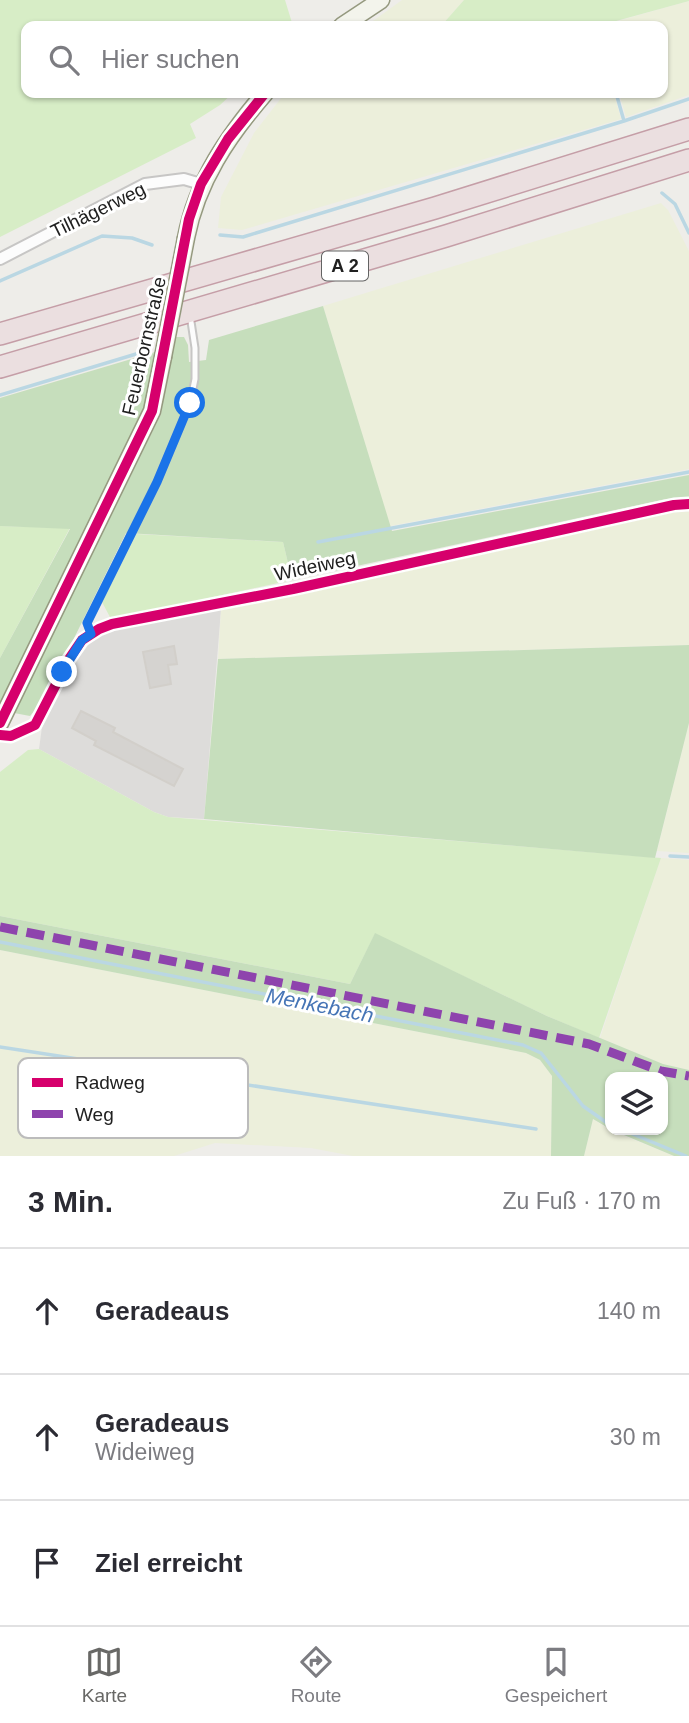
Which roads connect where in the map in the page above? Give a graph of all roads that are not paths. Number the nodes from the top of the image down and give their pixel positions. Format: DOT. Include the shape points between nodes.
graph roads {
  1 [pos="381,0"];
  2 [pos="350,21"];
  3 [pos="261,98"];
  4 [pos="689,129"];
  5 [pos="689,160"];
  6 [pos="201,184"];
  7 [pos="0,260"];
  8 [pos="189,312"];
  9 [pos="0,334"];
  10 [pos="0,367"];
  11 [pos="689,504"];
  12 [pos="91,634"];
  13 [pos="0,723"];
  14 [pos="0,735"];
  1 -- 2 [label="street"];
  3 -- 6 [label="street, Feuerbornstraße" via="228,139"];
  4 -- 9 [label="highway, A 2" via="448,205"];
  5 -- 8 [label="highway, A 2"];
  6 -- 7 [label="street, Tilhägerweg" via="184,179 145,184"];
  6 -- 13 [label="street, Feuerbornstraße, bridge" via="152,411"];
  8 -- 10 [label="highway, A 2"];
  8 -- 12 [label="lane" via="195,348 190,403 157,482 87,623"];
  11 -- 12 [label="street, Wideiweg" via="112,624"];
  12 -- 14 [label="street, Wideiweg" via="69,659 35,725 11,736"];
}
